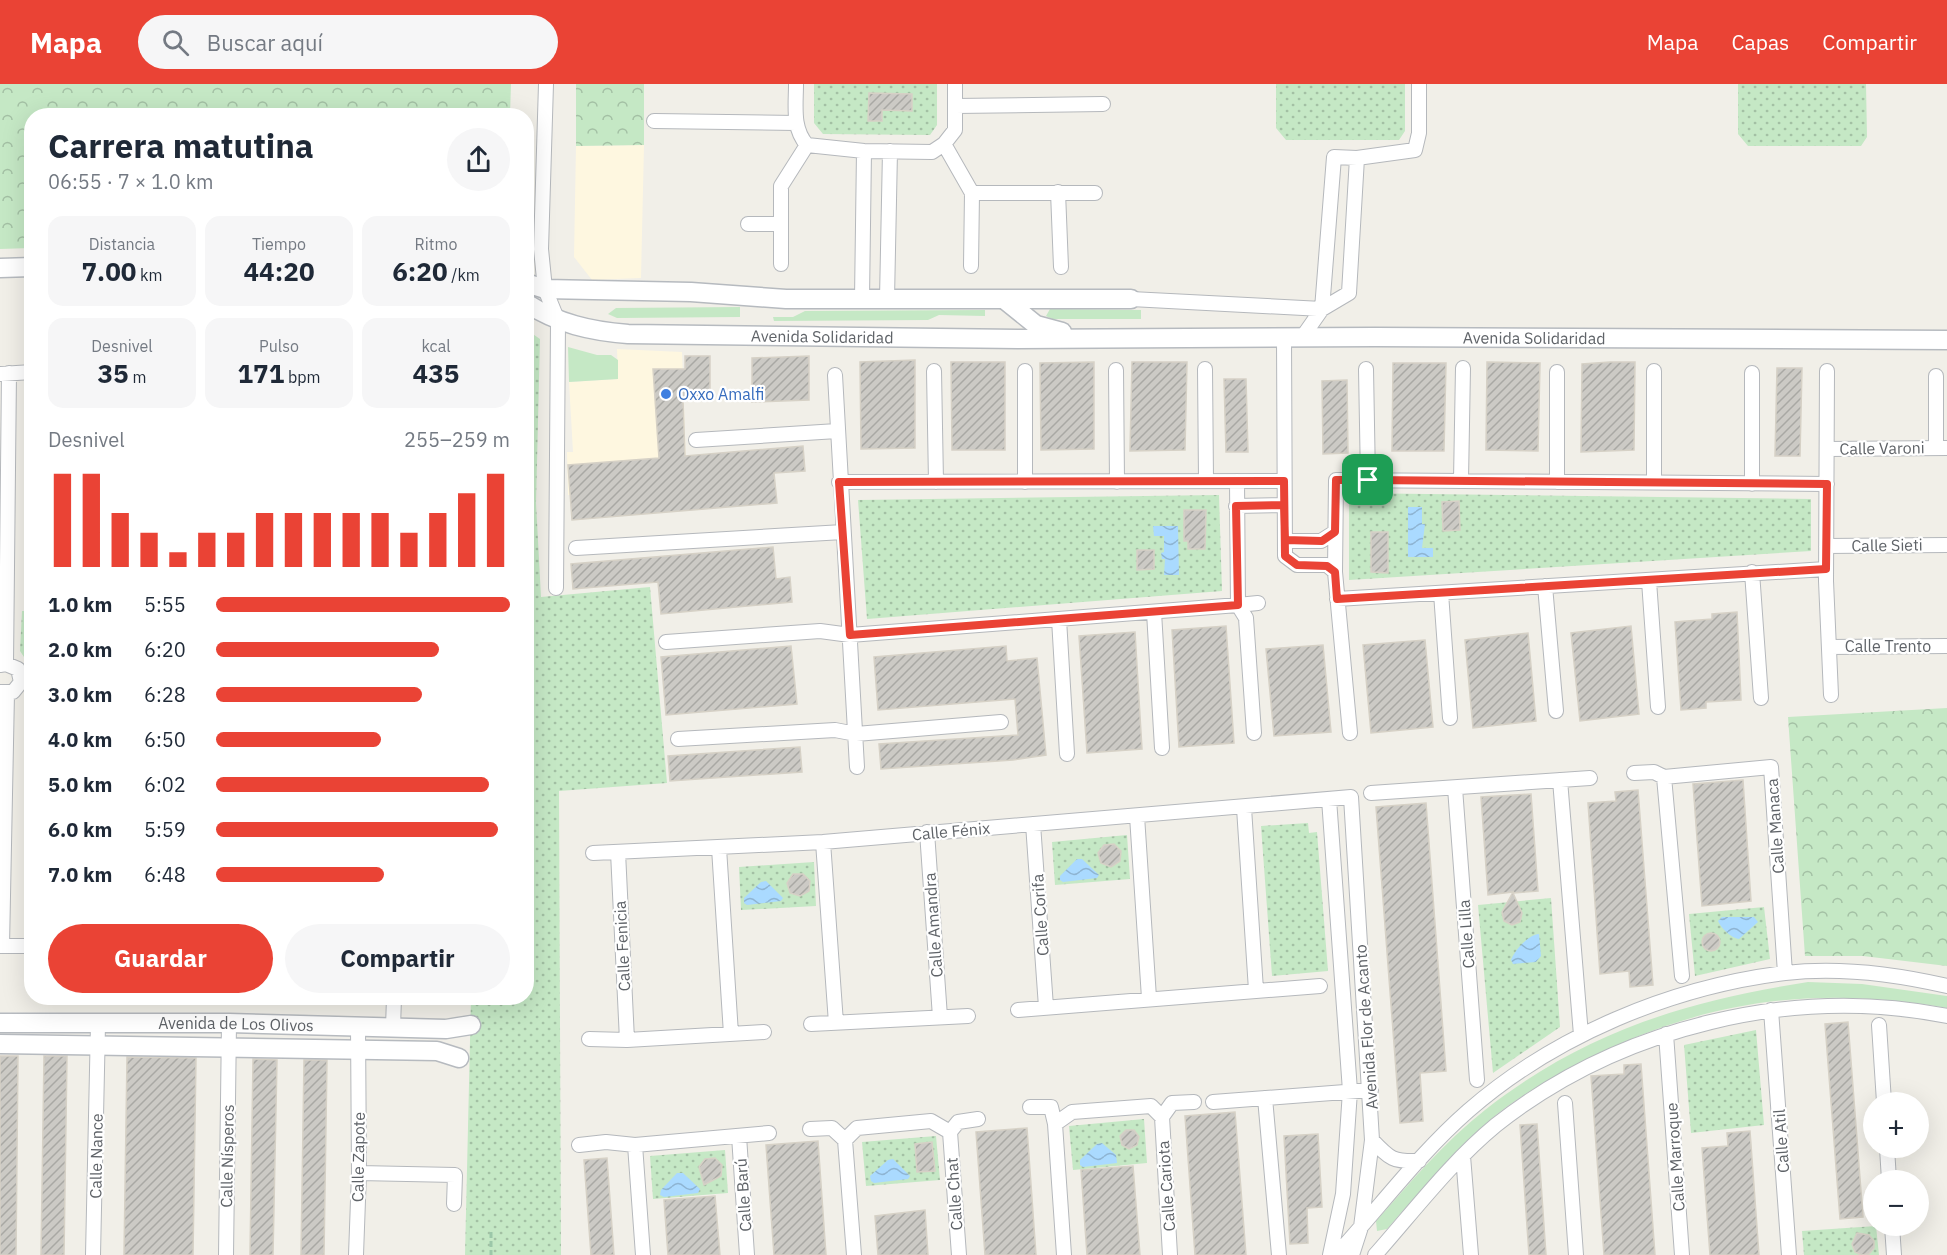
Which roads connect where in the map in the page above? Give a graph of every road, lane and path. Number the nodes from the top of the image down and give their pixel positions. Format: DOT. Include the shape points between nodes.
graph roads {
  1 [pos="546,84"];
  2 [pos="796,84"];
  3 [pos="955,84"];
  4 [pos="1419,84"];
  5 [pos="1103,104"];
  6 [pos="955,106"];
  7 [pos="654,121"];
  8 [pos="796,123"];
  9 [pos="944,144"];
  10 [pos="807,145"];
  11 [pos="864,151"];
  12 [pos="890,151"];
  13 [pos="1357,158"];
  14 [pos="1058,192"];
  15 [pos="972,193"];
  16 [pos="1095,193"];
  17 [pos="748,224"];
  18 [pos="780,225"];
  19 [pos="781,264"];
  20 [pos="971,266"];
  21 [pos="24,267"];
  22 [pos="1061,267"];
  23 [pos="0,268"];
  24 [pos="24,277"];
  25 [pos="0,278"];
  26 [pos="534,286"];
  27 [pos="545,290"];
  28 [pos="862,299"];
  29 [pos="887,299"];
  30 [pos="1131,299"];
  31 [pos="1005,300"];
  32 [pos="534,308"];
  33 [pos="1322,309"];
  34 [pos="558,321"];
  35 [pos="1122,339"];
  36 [pos="1293,339"];
  37 [pos="1947,340"];
  38 [pos="1463,368"];
  39 [pos="1204,369"];
  40 [pos="1366,369"];
  41 [pos="934,370"];
  42 [pos="1116,370"];
  43 [pos="1025,371"];
  44 [pos="1654,371"];
  45 [pos="1827,371"];
  46 [pos="24,372"];
  47 [pos="1557,372"];
  48 [pos="4,373"];
  49 [pos="1752,373"];
  50 [pos="835,375"];
  51 [pos="1936,376"];
  52 [pos="837,431"];
  53 [pos="696,440"];
  54 [pos="1942,448"];
  55 [pos="1827,449"];
  56 [pos="1206,480"];
  57 [pos="1368,480"];
  58 [pos="1461,480"];
  59 [pos="1237,481"];
  60 [pos="839,482"];
  61 [pos="936,482"];
  62 [pos="1025,482"];
  63 [pos="1117,482"];
  64 [pos="1557,482"];
  65 [pos="1654,482"];
  66 [pos="1752,484"];
  67 [pos="1827,484"];
  68 [pos="1284,493"];
  69 [pos="1236,506"];
  70 [pos="843,532"];
  71 [pos="1335,532"];
  72 [pos="1285,540"];
  73 [pos="1947,544"];
  74 [pos="1827,546"];
  75 [pos="576,548"];
  76 [pos="1826,569"];
  77 [pos="1335,572"];
  78 [pos="1752,572"];
  79 [pos="1649,581"];
  80 [pos="1545,586"];
  81 [pos="556,588"];
  82 [pos="1441,593"];
  83 [pos="1337,599"];
  84 [pos="1258,603"];
  85 [pos="1238,605"];
  86 [pos="1154,612"];
  87 [pos="1059,619"];
  88 [pos="850,635"];
  89 [pos="666,642"];
  90 [pos="1947,646"];
  91 [pos="1829,647"];
  92 [pos="3,664"];
  93 [pos="24,673"];
  94 [pos="24,678"];
  95 [pos="3,693"];
  96 [pos="1831,695"];
  97 [pos="1761,698"];
  98 [pos="1658,707"];
  99 [pos="1556,711"];
  100 [pos="1450,718"];
  101 [pos="1001,722"];
  102 [pos="1254,733"];
  103 [pos="1350,733"];
  104 [pos="855,734"];
  105 [pos="678,739"];
  106 [pos="1162,748"];
  107 [pos="1067,754"];
  108 [pos="857,767"];
  109 [pos="1634,773"];
  110 [pos="1664,777"];
  111 [pos="1590,778"];
  112 [pos="1560,780"];
  113 [pos="1455,788"];
  114 [pos="1371,794"];
  115 [pos="1351,797"];
  116 [pos="1329,799"];
  117 [pos="1244,808"];
  118 [pos="1137,816"];
  119 [pos="1034,824"];
  120 [pos="927,832"];
  121 [pos="823,842"];
  122 [pos="719,848"];
  123 [pos="618,852"];
  124 [pos="593,853"];
  125 [pos="1,946"];
  126 [pos="24,946"];
  127 [pos="1785,973"];
  128 [pos="1682,976"];
  129 [pos="1320,986"];
  130 [pos="1947,986"];
  131 [pos="1256,990"];
  132 [pos="1149,998"];
  133 [pos="394,1005"];
  134 [pos="1046,1007"];
  135 [pos="1018,1010"];
  136 [pos="1771,1010"];
  137 [pos="968,1016"];
  138 [pos="1947,1016"];
  139 [pos="940,1017"];
  140 [pos="393,1021"];
  141 [pos="0,1023"];
  142 [pos="229,1023"];
  143 [pos="836,1023"];
  144 [pos="98,1024"];
  145 [pos="811,1024"];
  146 [pos="471,1025"];
  147 [pos="1879,1025"];
  148 [pos="358,1026"];
  149 [pos="764,1032"];
  150 [pos="731,1034"];
  151 [pos="1666,1034"];
  152 [pos="1581,1035"];
  153 [pos="589,1039"];
  154 [pos="627,1040"];
  155 [pos="0,1044"];
  156 [pos="98,1052"];
  157 [pos="229,1052"];
  158 [pos="358,1054"];
  159 [pos="459,1058"];
  160 [pos="1477,1080"];
  161 [pos="1371,1090"];
  162 [pos="1350,1091"];
  163 [pos="1883,1092"];
  164 [pos="1266,1098"];
  165 [pos="1194,1102"];
  166 [pos="1213,1102"];
  167 [pos="1565,1103"];
  168 [pos="1030,1107"];
  169 [pos="1162,1117"];
  170 [pos="978,1119"];
  171 [pos="1055,1124"];
  172 [pos="810,1129"];
  173 [pos="950,1132"];
  174 [pos="769,1133"];
  175 [pos="739,1136"];
  176 [pos="845,1140"];
  177 [pos="1372,1140"];
  178 [pos="579,1144"];
  179 [pos="635,1144"];
  180 [pos="1463,1156"];
  181 [pos="1419,1161"];
  182 [pos="359,1173"];
  183 [pos="454,1204"];
  184 [pos="1361,1227"];
  185 [pos="491,1232"];
  186 [pos="1893,1236"];
  187 [pos="93,1255"];
  188 [pos="226,1255"];
  189 [pos="356,1255"];
  190 [pos="491,1255"];
  191 [pos="643,1255"];
  192 [pos="747,1255"];
  193 [pos="854,1255"];
  194 [pos="959,1255"];
  195 [pos="1064,1255"];
  196 [pos="1170,1255"];
  197 [pos="1279,1255"];
  198 [pos="1330,1255"];
  199 [pos="1336,1255"];
  200 [pos="1352,1255"];
  201 [pos="1375,1255"];
  202 [pos="1471,1255"];
  203 [pos="1576,1255"];
  204 [pos="1682,1255"];
  205 [pos="1789,1255"];
  206 [pos="1894,1255"];
  1 -- 27 [label="street" via="541,249"];
  2 -- 8 [label="street"];
  3 -- 6 [label="street"];
  4 -- 13 [label="street" via="1415,150"];
  5 -- 6 [label="street"];
  6 -- 9 [label="street" via="955,130"];
  7 -- 8 [label="street"];
  8 -- 10 [label="street"];
  9 -- 12 [label="street" via="932,152"];
  9 -- 15 [label="street"];
  10 -- 11 [label="street"];
  10 -- 18 [label="street" via="781,186"];
  11 -- 12 [label="street"];
  11 -- 28 [label="street"];
  12 -- 29 [label="street"];
  13 -- 33 [label="street" via="1349,293"];
  13 -- 33 [label="street" via="1334,157"];
  14 -- 15 [label="street"];
  14 -- 16 [label="street"];
  14 -- 22 [label="street"];
  15 -- 20 [label="street"];
  17 -- 18 [label="street"];
  18 -- 19 [label="street"];
  21 -- 23 [label="main road"];
  24 -- 25 [label="main road"];
  26 -- 27 [label="main road"];
  27 -- 28 [label="main road"];
  27 -- 34 [label="street"];
  28 -- 29 [label="main road"];
  29 -- 31 [label="main road"];
  30 -- 31 [label="main road"];
  30 -- 33 [label="street"];
  31 -- 35 [label="main road, Avenida Solidaridad" via="1036,325 1057,332 1106,331"];
  32 -- 34 [label="main road, Avenida Solidaridad"];
  33 -- 36 [label="street"];
  34 -- 35 [label="main road, Avenida Solidaridad" via="590,331 628,334"];
  34 -- 81 [label="street"];
  35 -- 36 [label="main road, Avenida Solidaridad"];
  36 -- 37 [label="main road, Avenida Solidaridad"];
  36 -- 68 [label="street"];
  38 -- 58 [label="street"];
  39 -- 56 [label="street"];
  40 -- 57 [label="street"];
  41 -- 61 [label="street"];
  42 -- 63 [label="street"];
  43 -- 62 [label="street"];
  44 -- 65 [label="street"];
  45 -- 55 [label="street"];
  46 -- 48 [label="street"];
  47 -- 64 [label="street"];
  48 -- 92 [label="street"];
  49 -- 66 [label="street"];
  50 -- 52 [label="street"];
  51 -- 54 [label="street, Calle Varoni"];
  52 -- 53 [label="street"];
  52 -- 60 [label="street"];
  54 -- 55 [label="street, Calle Varoni"];
  55 -- 67 [label="street"];
  56 -- 59 [label="street"];
  56 -- 63 [label="street"];
  57 -- 58 [label="street"];
  57 -- 71 [label="street" via="1336,480"];
  58 -- 64 [label="street"];
  59 -- 68 [label="street"];
  59 -- 69 [label="street"];
  60 -- 61 [label="street"];
  60 -- 70 [label="street"];
  61 -- 62 [label="street"];
  62 -- 63 [label="street"];
  64 -- 65 [label="street"];
  65 -- 66 [label="street"];
  66 -- 67 [label="street"];
  67 -- 74 [label="street"];
  68 -- 68 [label="street" via="1284,447 1284,436 1284,424 1284,413 1284,401 1284,390 1284,378 1284,366 1284,378"];
  68 -- 69 [label="street"];
  68 -- 72 [label="street"];
  69 -- 85 [label="street"];
  70 -- 75 [label="street"];
  70 -- 88 [label="street"];
  71 -- 72 [label="street" via="1322,541"];
  71 -- 77 [label="street"];
  72 -- 77 [label="street" via="1285,556 1297,565 1322,565"];
  73 -- 74 [label="street, Calle Sieti"];
  74 -- 76 [label="street"];
  76 -- 78 [label="street"];
  76 -- 91 [label="street"];
  77 -- 83 [label="street"];
  78 -- 79 [label="street"];
  78 -- 97 [label="street"];
  79 -- 80 [label="street"];
  79 -- 98 [label="street"];
  80 -- 82 [label="street"];
  80 -- 99 [label="street"];
  82 -- 83 [label="street"];
  82 -- 100 [label="street"];
  83 -- 103 [label="street"];
  84 -- 85 [label="street"];
  85 -- 86 [label="street"];
  85 -- 102 [label="street" via="1246,618"];
  86 -- 87 [label="street"];
  86 -- 106 [label="street"];
  87 -- 88 [label="street"];
  87 -- 107 [label="street"];
  88 -- 89 [label="street" via="820,631"];
  88 -- 104 [label="street"];
  90 -- 91 [label="street, Calle Trento"];
  91 -- 96 [label="street"];
  92 -- 93 [label="street"];
  94 -- 95 [label="street" via="18,688"];
  95 -- 125 [label="street"];
  101 -- 104 [label="street"];
  104 -- 105 [label="street" via="835,730"];
  104 -- 108 [label="street"];
  109 -- 110 [label="street, Calle Manaca" via="1654,772"];
  110 -- 127 [label="street, Calle Manaca" via="1771,767"];
  110 -- 128 [label="street"];
  111 -- 112 [label="street"];
  112 -- 113 [label="street"];
  112 -- 152 [label="street"];
  113 -- 114 [label="street"];
  113 -- 160 [label="street, Calle Lilla"];
  115 -- 116 [label="street, Calle Fénix"];
  115 -- 161 [label="street, Avenida Flor de Acanto"];
  116 -- 117 [label="street, Calle Fénix"];
  116 -- 162 [label="street, Avenida Flor de Acanto"];
  117 -- 118 [label="street, Calle Fénix"];
  117 -- 131 [label="street"];
  118 -- 119 [label="street, Calle Fénix"];
  118 -- 132 [label="street"];
  119 -- 120 [label="street, Calle Fénix"];
  119 -- 134 [label="street, Calle Corifa"];
  120 -- 121 [label="street, Calle Fénix"];
  120 -- 139 [label="street, Calle Amandra"];
  121 -- 122 [label="street, Calle Fénix"];
  121 -- 143 [label="street"];
  122 -- 123 [label="street, Calle Fénix"];
  122 -- 150 [label="street"];
  123 -- 124 [label="street, Calle Fénix"];
  123 -- 154 [label="street, Calle Fenicia"];
  125 -- 126 [label="street"];
  127 -- 130 [label="street" via="1841,972"];
  127 -- 152 [label="street" via="1691,993"];
  129 -- 131 [label="street"];
  131 -- 132 [label="street"];
  132 -- 134 [label="street"];
  133 -- 140 [label="street"];
  134 -- 135 [label="street"];
  136 -- 138 [label="street" via="1897,1007"];
  136 -- 151 [label="street" via="1719,1018"];
  136 -- 205 [label="street, Calle Atil"];
  137 -- 139 [label="street"];
  139 -- 143 [label="street"];
  140 -- 146 [label="main road, Avenida de Los Olivos" via="446,1029"];
  140 -- 148 [label="main road, Avenida de Los Olivos"];
  141 -- 144 [label="main road, Avenida de Los Olivos"];
  142 -- 144 [label="main road, Avenida de Los Olivos"];
  142 -- 148 [label="main road, Avenida de Los Olivos"];
  142 -- 157 [label="street, Calle Nísperos"];
  143 -- 145 [label="street"];
  144 -- 156 [label="street, Calle Nance"];
  147 -- 163 [label="street"];
  148 -- 158 [label="street, Calle Zapote"];
  149 -- 150 [label="street"];
  150 -- 154 [label="street"];
  151 -- 180 [label="street" via="1611,1057 1545,1093 1497,1125"];
  151 -- 204 [label="street, Calle Marroque"];
  152 -- 181 [label="street" via="1494,1090"];
  153 -- 154 [label="street"];
  155 -- 156 [label="main road, Avenida de Los Olivos"];
  156 -- 157 [label="main road, Avenida de Los Olivos"];
  156 -- 187 [label="street, Calle Nance"];
  157 -- 158 [label="main road, Avenida de Los Olivos"];
  157 -- 188 [label="street, Calle Nísperos"];
  158 -- 159 [label="main road, Avenida de Los Olivos" via="437,1051"];
  158 -- 182 [label="street, Calle Zapote"];
  161 -- 162 [label="street"];
  161 -- 177 [label="street, Avenida Flor de Acanto"];
  162 -- 164 [label="street"];
  162 -- 198 [label="street, Avenida Flor de Acanto" via="1343,1194"];
  164 -- 166 [label="street"];
  164 -- 197 [label="street"];
  165 -- 169 [label="street, Calle Cariota" via="1172,1104"];
  167 -- 203 [label="street"];
  168 -- 171 [label="street" via="1051,1107"];
  169 -- 171 [label="street, Calle Cariota" via="1150,1106 1072,1112"];
  169 -- 196 [label="street, Calle Cariota"];
  170 -- 173 [label="street" via="958,1122"];
  171 -- 195 [label="street"];
  172 -- 176 [label="street" via="832,1128"];
  173 -- 176 [label="street" via="931,1120 857,1128"];
  173 -- 194 [label="street, Calle Chat"];
  174 -- 175 [label="street, Calle Barú"];
  175 -- 179 [label="street, Calle Barú"];
  175 -- 192 [label="street, Calle Barú"];
  176 -- 193 [label="street"];
  177 -- 181 [label="street" via="1397,1162"];
  177 -- 184 [label="street, Avenida Flor de Acanto"];
  178 -- 179 [label="street, Calle Barú"];
  179 -- 191 [label="street"];
  180 -- 201 [label="street"];
  180 -- 202 [label="street"];
  181 -- 184 [label="street"];
  182 -- 183 [label="street" via="454,1175"];
  182 -- 189 [label="street, Calle Zapote"];
  184 -- 199 [label="street"];
  184 -- 200 [label="street, Avenida Flor de Acanto"];
  185 -- 190 [label="path"];
  186 -- 206 [label="street"];
}
